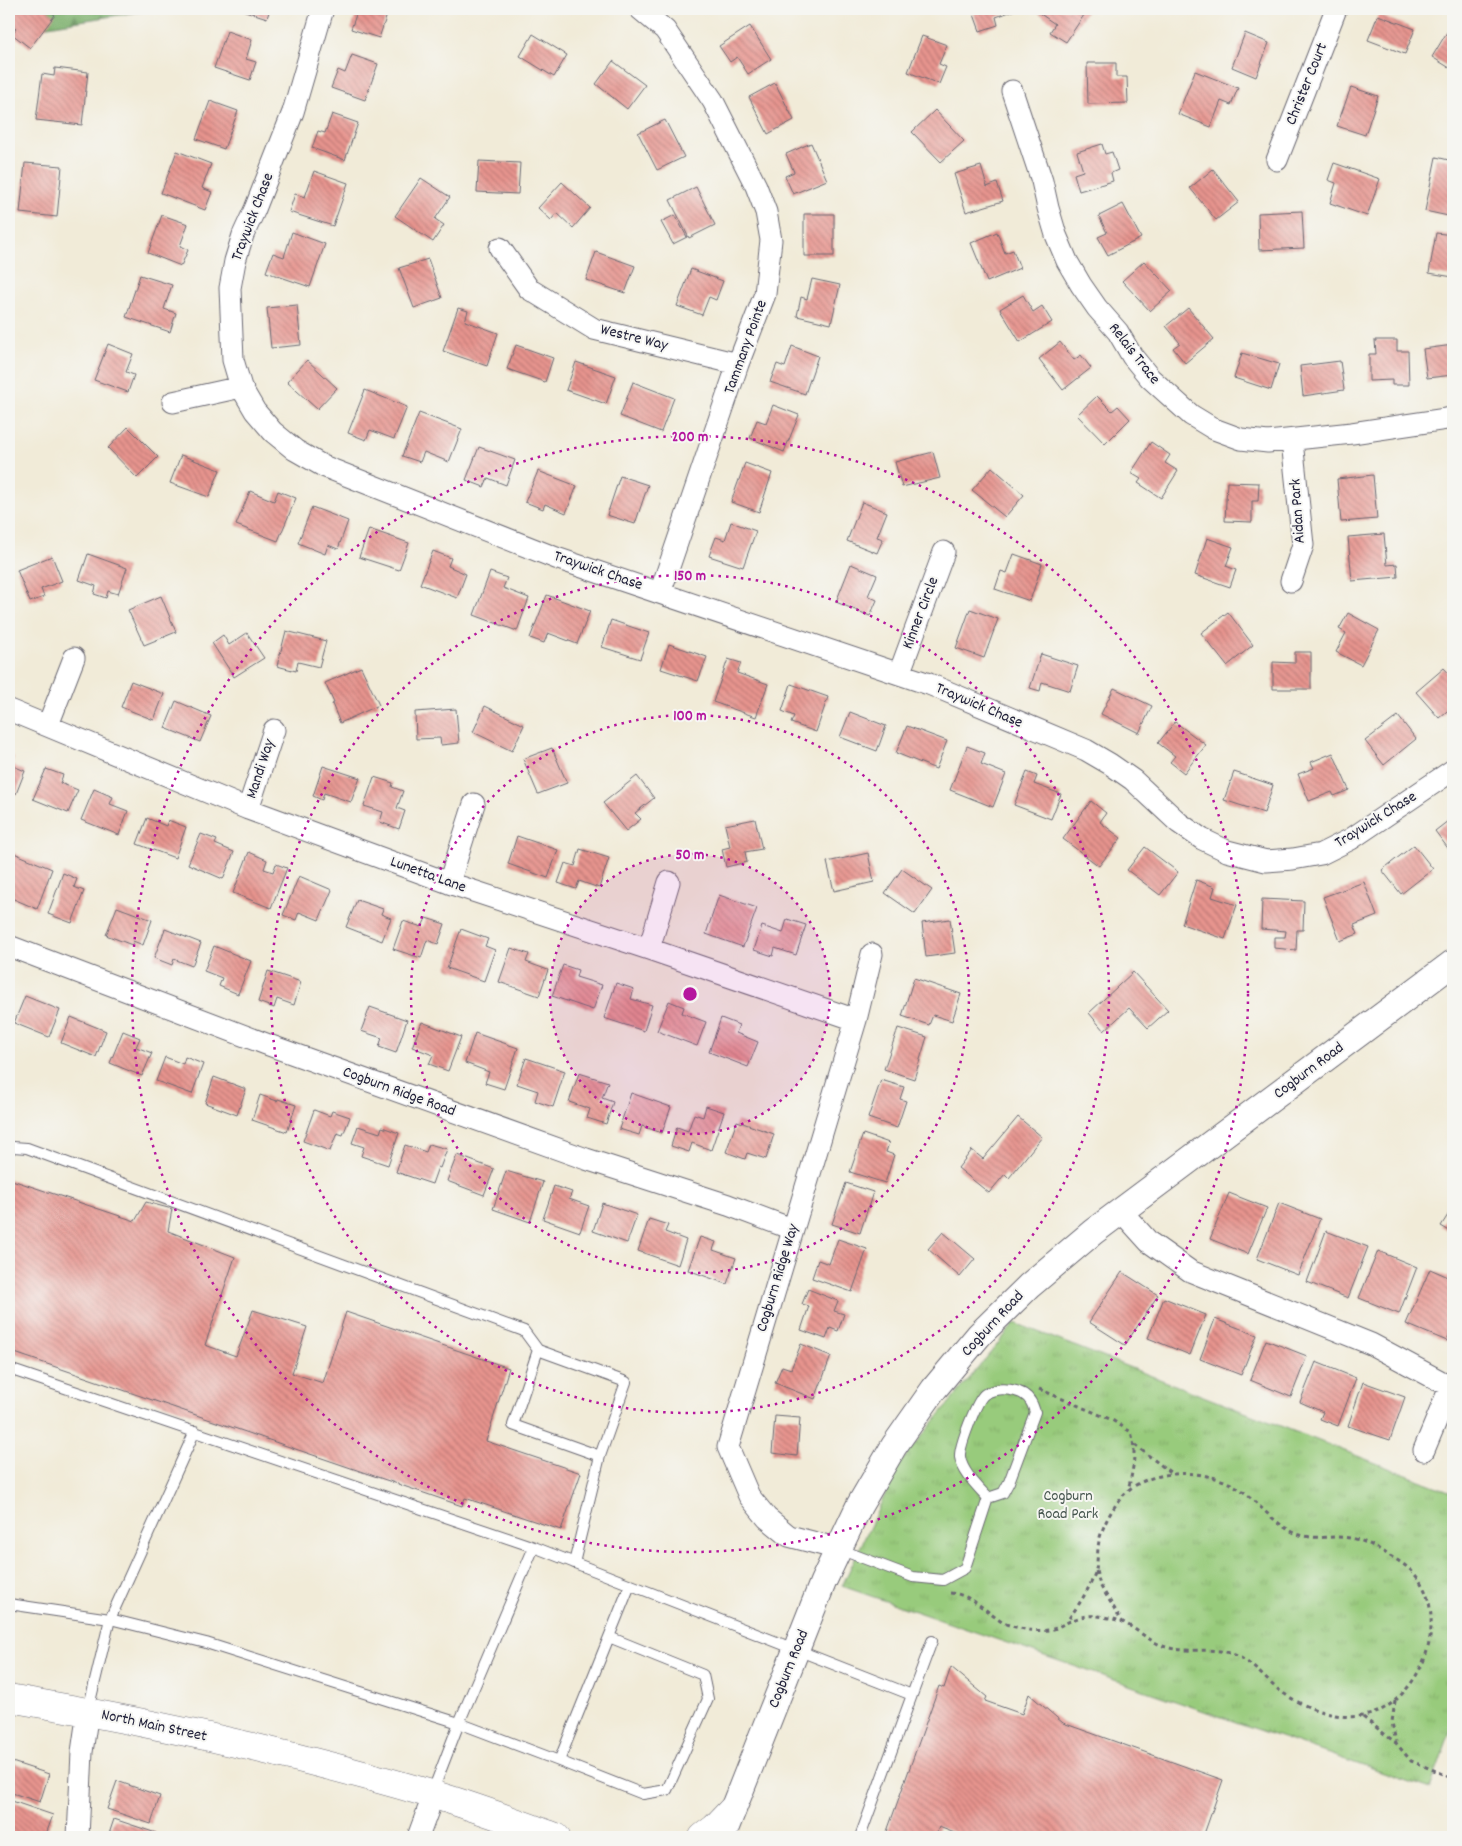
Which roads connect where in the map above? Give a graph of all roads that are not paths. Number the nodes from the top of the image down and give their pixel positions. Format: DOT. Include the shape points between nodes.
graph roads {
  1 [pos="323,9"];
  2 [pos="640,9"];
  3 [pos="1336,9"];
  4 [pos="1012,91"];
  5 [pos="1277,160"];
  6 [pos="500,248"];
  7 [pos="738,364"];
  8 [pos="242,387"];
  9 [pos="173,402"];
  10 [pos="1453,418"];
  11 [pos="1292,441"];
  12 [pos="944,552"];
  13 [pos="1291,580"];
  14 [pos="660,593"];
  15 [pos="74,658"];
  16 [pos="898,674"];
  17 [pos="9,710"];
  18 [pos="48,725"];
  19 [pos="274,730"];
  20 [pos="1453,764"];
  21 [pos="1453,770"];
  22 [pos="1435,782"];
  23 [pos="474,804"];
  24 [pos="248,809"];
  25 [pos="669,882"];
  26 [pos="449,884"];
  27 [pos="9,946"];
  28 [pos="650,949"];
  29 [pos="872,954"];
  30 [pos="1453,963"];
  31 [pos="856,1020"];
  32 [pos="9,1151"];
  33 [pos="1121,1211"];
  34 [pos="792,1229"];
  35 [pos="538,1350"];
  36 [pos="9,1369"];
  37 [pos="1452,1383"];
  38 [pos="195,1431"];
  39 [pos="1424,1450"];
  40 [pos="600,1456"];
  41 [pos="988,1498"];
  42 [pos="534,1547"];
  43 [pos="838,1549"];
  44 [pos="574,1563"];
  45 [pos="630,1585"];
  46 [pos="9,1604"];
  47 [pos="110,1619"];
  48 [pos="609,1637"];
  49 [pos="932,1641"];
  50 [pos="796,1652"];
  51 [pos="912,1696"];
  52 [pos="9,1698"];
  53 [pos="88,1711"];
  54 [pos="459,1723"];
  55 [pos="559,1761"];
  56 [pos="430,1802"];
  57 [pos="732,1810"];
  58 [pos="78,1837"];
  59 [pos="418,1837"];
  60 [pos="502,1837"];
  61 [pos="556,1837"];
  62 [pos="704,1837"];
  63 [pos="722,1837"];
  64 [pos="860,1837"];
  1 -- 8 [label="street, Traywick Chase" via="293,112 235,261 230,288 230,332 233,360"];
  2 -- 7 [label="street, Tammany Pointe" via="665,30 713,101 766,212 771,240 765,294"];
  3 -- 5 [label="street, Christer Court"];
  4 -- 11 [label="street, Relais Trace" via="1067,261 1132,356 1150,378 1190,415 1214,429 1254,441"];
  6 -- 7 [label="street, Westre Way" via="529,289 594,329"];
  7 -- 14 [label="street, Tammany Pointe"];
  8 -- 9 [label="street"];
  8 -- 14 [label="street, Traywick Chase" via="255,411 273,432 295,450 323,466 556,558"];
  10 -- 11 [label="street, Relais Trace"];
  11 -- 13 [label="street, Aidan Park" via="1303,545"];
  12 -- 16 [label="street, Kinner Circle"];
  14 -- 16 [label="street, Traywick Chase"];
  15 -- 18 [label="street"];
  16 -- 22 [label="street, Traywick Chase" via="1086,750 1133,780 1202,839 1227,851 1266,861 1320,854 1351,839"];
  17 -- 18 [label="street, Lunetta Lane"];
  18 -- 24 [label="street, Lunetta Lane"];
  19 -- 24 [label="street, Mandi Way"];
  20 -- 22 [label="street, Traywick Chase"];
  21 -- 22 [label="street, Traywick Chase"];
  23 -- 26 [label="street"];
  24 -- 26 [label="street, Lunetta Lane"];
  25 -- 28 [label="street"];
  26 -- 28 [label="street, Lunetta Lane"];
  27 -- 34 [label="street, Cogburn Ridge Road" via="266,1044"];
  28 -- 31 [label="street, Lunetta Lane"];
  29 -- 31 [label="street, Cogburn Ridge Way"];
  30 -- 33 [label="street, Cogburn Road"];
  31 -- 34 [label="street, Cogburn Ridge Way"];
  32 -- 35 [label="lane" via="13,1147 27,1148 524,1331"];
  33 -- 37 [label="street" via="1149,1242 1190,1272 1371,1344 1440,1381"];
  33 -- 43 [label="street, Cogburn Road" via="1029,1286 979,1335 947,1373 894,1446"];
  34 -- 43 [label="street, Cogburn Ridge Way" via="728,1447 749,1496 767,1518 788,1536"];
  35 -- 40 [label="lane" via="514,1425"];
  35 -- 40 [label="lane" via="626,1382"];
  36 -- 38 [label="lane"];
  37 -- 39 [label="street"];
  38 -- 42 [label="lane"];
  38 -- 47 [label="lane"];
  40 -- 44 [label="lane"];
  41 -- 41 [label="lane" via="1003,1493 1035,1412 1030,1400 1018,1391 1002,1389 985,1394 966,1432 960,1457 970,1478"];
  41 -- 43 [label="lane" via="965,1568 943,1580 913,1577"];
  42 -- 44 [label="lane"];
  42 -- 54 [label="lane"];
  43 -- 50 [label="street, Cogburn Road"];
  44 -- 45 [label="lane"];
  45 -- 48 [label="lane"];
  45 -- 50 [label="lane"];
  46 -- 47 [label="lane"];
  47 -- 53 [label="lane"];
  47 -- 54 [label="lane" via="206,1643"];
  48 -- 55 [label="lane"];
  48 -- 55 [label="lane" via="703,1674 708,1699 667,1790 643,1794"];
  49 -- 51 [label="lane"];
  50 -- 51 [label="lane"];
  50 -- 57 [label="street, Cogburn Road"];
  51 -- 64 [label="lane"];
  52 -- 53 [label="main road, North Main Street"];
  53 -- 56 [label="main road, North Main Street" via="299,1759 375,1790"];
  53 -- 58 [label="street" via="82,1752"];
  54 -- 55 [label="lane"];
  54 -- 56 [label="lane"];
  56 -- 59 [label="street"];
  56 -- 60 [label="main road, North Main Street"];
  56 -- 61 [label="main road, North Main Street"];
  57 -- 62 [label="main road"];
  57 -- 63 [label="street, Cogburn Road"];
}
